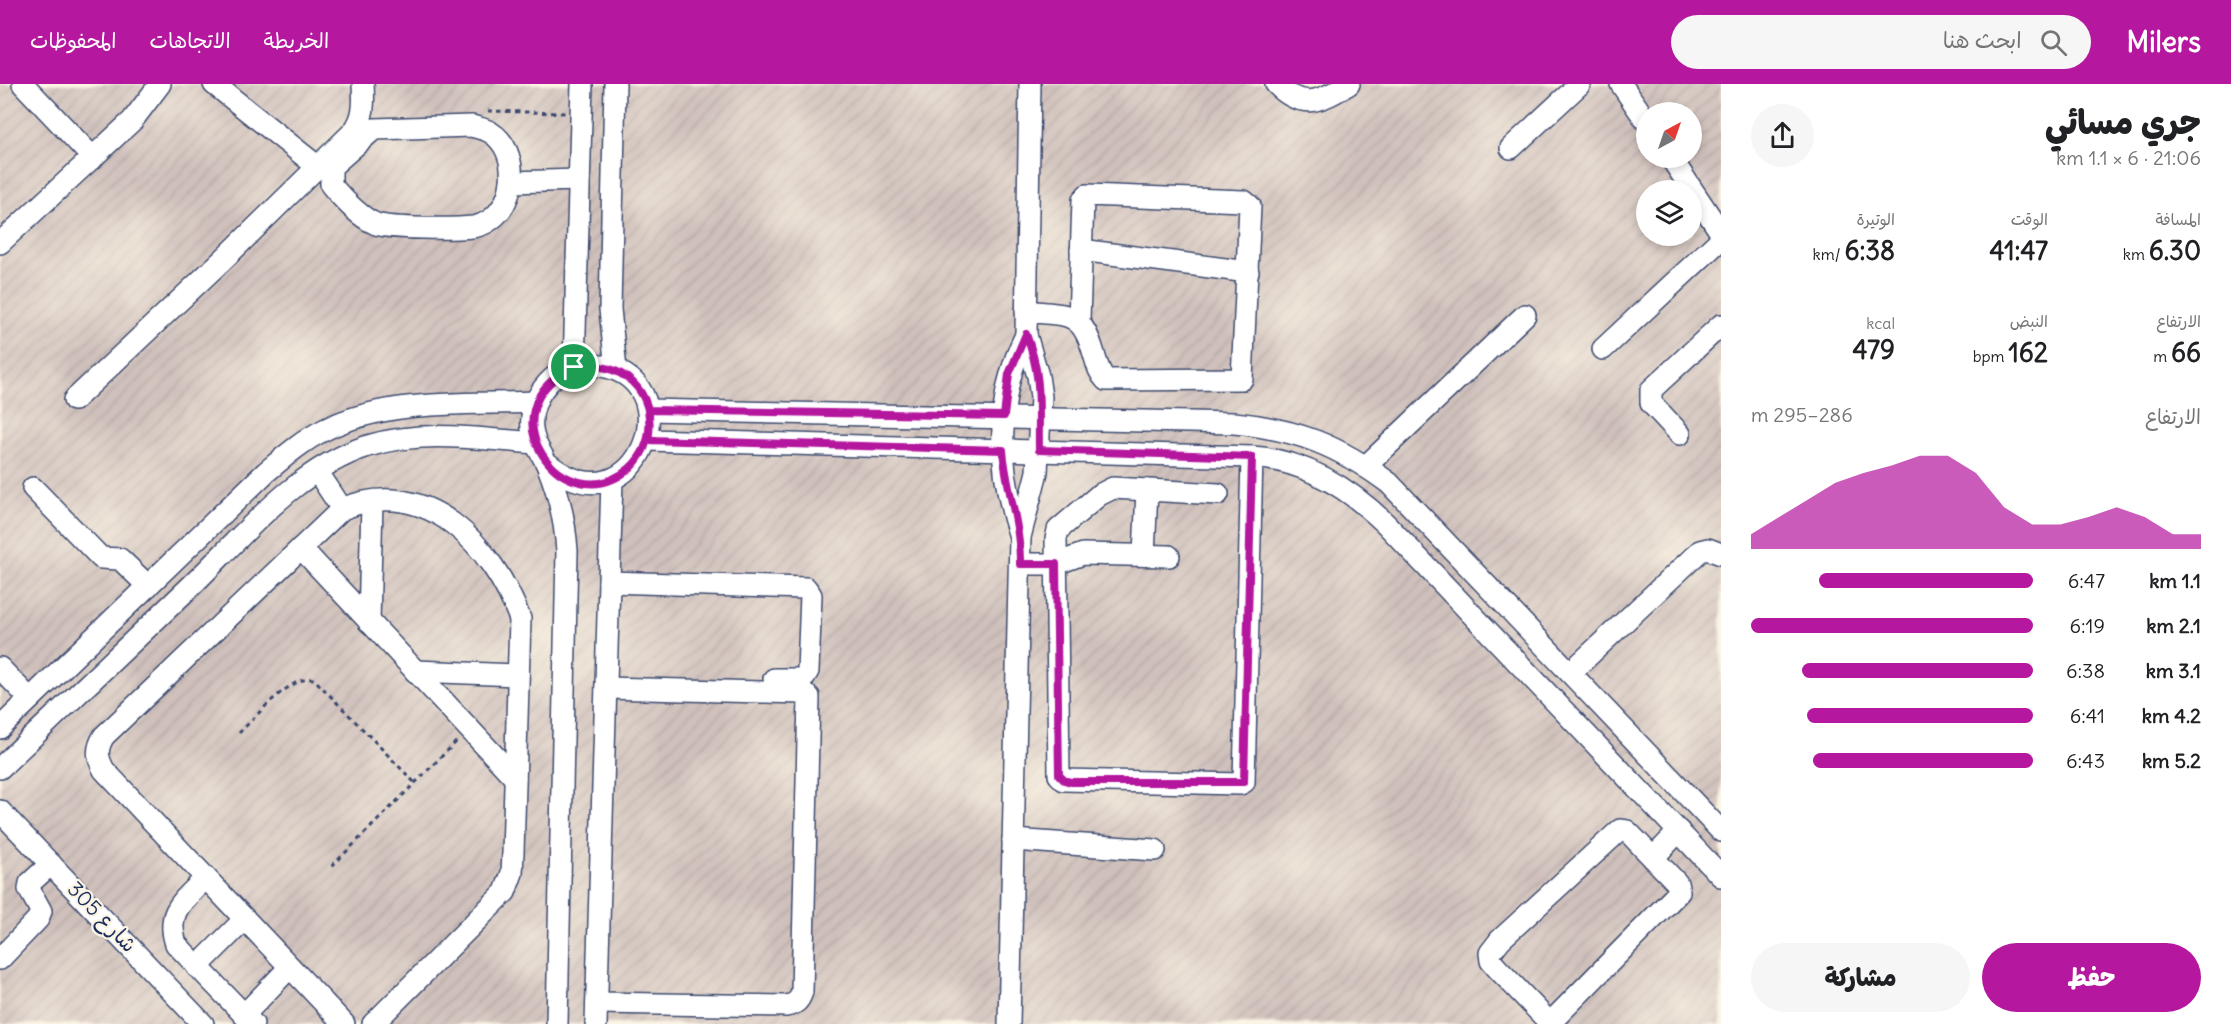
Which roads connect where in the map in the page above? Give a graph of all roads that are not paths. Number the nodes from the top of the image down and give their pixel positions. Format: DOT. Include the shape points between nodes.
graph roads {
  1 [pos="23,84"];
  2 [pos="160,84"];
  3 [pos="214,84"];
  4 [pos="363,84"];
  5 [pos="582,84"];
  6 [pos="615,84"];
  7 [pos="1030,84"];
  8 [pos="1276,84"];
  9 [pos="1348,84"];
  10 [pos="1580,84"];
  11 [pos="1621,84"];
  12 [pos="1636,106"];
  13 [pos="1511,148"];
  14 [pos="93,158"];
  15 [pos="318,167"];
  16 [pos="1678,168"];
  17 [pos="579,180"];
  18 [pos="511,182"];
  19 [pos="1721,233"];
  20 [pos="1721,238"];
  21 [pos="0,243"];
  22 [pos="1081,250"];
  23 [pos="1248,272"];
  24 [pos="1026,311"];
  25 [pos="1525,315"];
  26 [pos="1079,321"];
  27 [pos="1721,325"];
  28 [pos="1026,334"];
  29 [pos="1603,349"];
  30 [pos="574,367"];
  31 [pos="616,370"];
  32 [pos="74,400"];
  33 [pos="536,402"];
  34 [pos="648,410"];
  35 [pos="1004,416"];
  36 [pos="1038,419"];
  37 [pos="1680,434"];
  38 [pos="648,440"];
  39 [pos="535,443"];
  40 [pos="1003,450"];
  41 [pos="1039,450"];
  42 [pos="1252,457"];
  43 [pos="547,463"];
  44 [pos="1366,466"];
  45 [pos="317,471"];
  46 [pos="612,479"];
  47 [pos="33,488"];
  48 [pos="1147,490"];
  49 [pos="1218,494"];
  50 [pos="372,501"];
  51 [pos="342,509"];
  52 [pos="1020,537"];
  53 [pos="301,548"];
  54 [pos="1721,554"];
  55 [pos="1144,555"];
  56 [pos="1169,556"];
  57 [pos="1020,564"];
  58 [pos="1056,564"];
  59 [pos="609,582"];
  60 [pos="148,586"];
  61 [pos="369,622"];
  62 [pos="0,668"];
  63 [pos="415,671"];
  64 [pos="1571,672"];
  65 [pos="518,675"];
  66 [pos="606,681"];
  67 [pos="30,699"];
  68 [pos="0,728"];
  69 [pos="0,768"];
  70 [pos="515,778"];
  71 [pos="0,811"];
  72 [pos="1679,831"];
  73 [pos="1721,831"];
  74 [pos="1013,840"];
  75 [pos="1155,850"];
  76 [pos="1653,858"];
  77 [pos="51,864"];
  78 [pos="1721,876"];
  79 [pos="206,878"];
  80 [pos="245,919"];
  81 [pos="0,958"];
  82 [pos="197,967"];
  83 [pos="290,967"];
  84 [pos="596,1014"];
  85 [pos="248,1019"];
  86 [pos="203,1024"];
  87 [pos="344,1024"];
  88 [pos="373,1024"];
  89 [pos="557,1024"];
  90 [pos="1009,1024"];
  1 -- 14 [label="lane"];
  2 -- 14 [label="lane" via="132,121"];
  3 -- 15 [label="lane"];
  4 -- 15 [label="lane" via="365,104 360,124"];
  5 -- 17 [label="lane"];
  6 -- 31 [label="lane" via="610,309"];
  7 -- 24 [label="lane"];
  8 -- 9 [label="lane" via="1290,97 1306,102 1324,99"];
  10 -- 13 [label="lane"];
  11 -- 12 [label="lane"];
  14 -- 21 [label="lane"];
  15 -- 32 [label="lane"];
  16 -- 19 [label="lane"];
  17 -- 18 [label="lane"];
  17 -- 30 [label="lane"];
  18 -- 18 [label="lane" via="508,199 500,212 475,227 386,226 358,212 331,185 329,176 331,167 374,129 472,126 491,133 504,147"];
  20 -- 29 [label="lane"];
  22 -- 23 [label="lane"];
  22 -- 23 [label="lane" via="1083,200 1087,195 1244,201 1251,210"];
  22 -- 26 [label="lane"];
  23 -- 26 [label="lane" via="1242,380 1106,380 1088,333"];
  24 -- 26 [label="lane"];
  24 -- 28 [label="lane"];
  25 -- 44 [label="lane"];
  27 -- 37 [label="lane" via="1651,390 1652,403"];
  28 -- 35 [label="lane" via="1009,374"];
  28 -- 36 [label="lane" via="1041,397"];
  30 -- 31 [label="lane" via="595,365"];
  30 -- 33 [label="lane" via="558,374"];
  31 -- 34 [label="lane" via="642,393"];
  33 -- 39 [label="lane" via="532,422"];
  33 -- 60 [label="lane" via="394,409 324,430 265,473"];
  34 -- 35 [label="lane"];
  34 -- 38 [label="lane"];
  35 -- 36 [label="lane"];
  35 -- 40 [label="lane"];
  36 -- 41 [label="lane"];
  36 -- 44 [label="lane" via="1268,426 1333,446"];
  38 -- 40 [label="lane"];
  38 -- 46 [label="lane" via="634,464"];
  39 -- 43 [label="lane"];
  39 -- 45 [label="lane" via="434,437 400,439 368,446"];
  40 -- 41 [label="lane"];
  40 -- 52 [label="lane" via="1008,494"];
  41 -- 42 [label="lane"];
  41 -- 52 [label="lane" via="1033,494"];
  42 -- 58 [label="lane" via="1246,777 1242,784 1064,780 1059,775"];
  42 -- 72 [label="lane" via="1298,466 1360,499"];
  43 -- 46 [label="lane" via="577,481"];
  43 -- 89 [label="lane" via="561,506 567,551"];
  44 -- 64 [label="lane" via="1397,491"];
  45 -- 51 [label="lane"];
  45 -- 69 [label="lane"];
  46 -- 59 [label="lane"];
  47 -- 60 [label="lane" via="101,558 120,559"];
  48 -- 49 [label="lane"];
  48 -- 55 [label="lane"];
  48 -- 58 [label="lane" via="1106,490 1066,520 1056,538"];
  50 -- 51 [label="lane"];
  50 -- 61 [label="lane"];
  50 -- 65 [label="lane" via="416,504 460,528 479,546 509,591 520,619"];
  51 -- 53 [label="lane"];
  52 -- 57 [label="lane"];
  53 -- 61 [label="lane"];
  53 -- 79 [label="lane" via="104,736 98,747 98,759 104,770"];
  54 -- 64 [label="lane" via="1700,550"];
  55 -- 56 [label="lane"];
  55 -- 58 [label="lane" via="1083,555"];
  57 -- 58 [label="lane"];
  57 -- 74 [label="lane"];
  59 -- 66 [label="lane"];
  59 -- 66 [label="lane" via="806,588 811,595 808,671 803,679"];
  60 -- 67 [label="lane"];
  61 -- 63 [label="lane"];
  62 -- 67 [label="lane"];
  63 -- 65 [label="lane"];
  63 -- 70 [label="lane"];
  64 -- 73 [label="lane"];
  65 -- 70 [label="lane"];
  66 -- 84 [label="lane"];
  66 -- 84 [label="lane" via="802,693 809,697 802,992 794,1004"];
  67 -- 68 [label="lane"];
  70 -- 88 [label="lane" via="512,873 505,892"];
  71 -- 77 [label="lane, شارع 305"];
  72 -- 76 [label="lane"];
  72 -- 78 [label="lane"];
  74 -- 75 [label="lane"];
  74 -- 90 [label="lane"];
  76 -- 76 [label="lane" via="1627,831 1620,830 1494,945 1491,962 1548,1021 1677,896 1679,887"];
  77 -- 81 [label="lane" via="30,883 40,915"];
  77 -- 86 [label="lane, شارع 305"];
  79 -- 80 [label="lane"];
  79 -- 82 [label="lane" via="180,903 171,930 176,944"];
  80 -- 82 [label="lane"];
  80 -- 83 [label="lane"];
  82 -- 85 [label="lane"];
  83 -- 85 [label="lane"];
  83 -- 87 [label="lane"];
}
